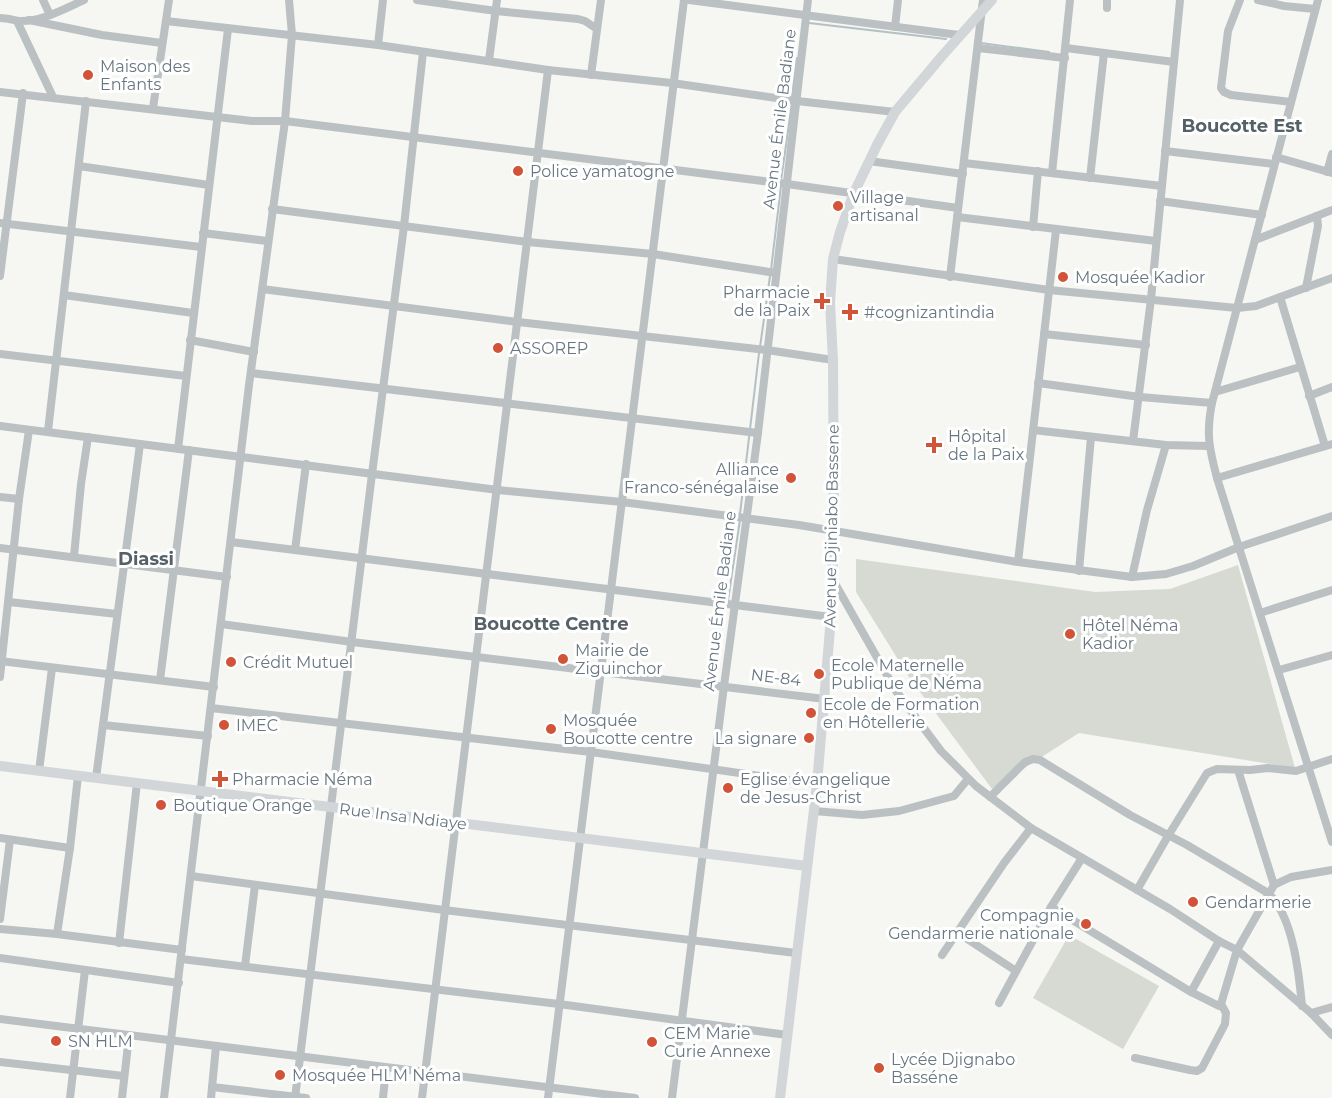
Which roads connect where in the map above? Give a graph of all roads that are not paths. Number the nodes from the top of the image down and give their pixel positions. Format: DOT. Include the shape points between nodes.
graph roads {
  1 [pos="43,0"];
  2 [pos="84,0"];
  3 [pos="169,0"];
  4 [pos="289,0"];
  5 [pos="383,0"];
  6 [pos="417,0"];
  7 [pos="497,0"];
  8 [pos="601,0"];
  9 [pos="684,0"];
  10 [pos="689,0"];
  11 [pos="808,0"];
  12 [pos="898,0"];
  13 [pos="992,0"];
  14 [pos="1070,0"];
  15 [pos="1180,0"];
  16 [pos="1239,0"];
  17 [pos="1258,0"];
  18 [pos="982,5"];
  19 [pos="1317,5"];
  20 [pos="496,11"];
  21 [pos="50,15"];
  22 [pos="807,15"];
  23 [pos="0,18"];
  24 [pos="29,20"];
  25 [pos="17,21"];
  26 [pos="166,21"];
  27 [pos="895,27"];
  28 [pos="228,29"];
  29 [pos="597,29"];
  30 [pos="292,35"];
  31 [pos="959,35"];
  32 [pos="162,43"];
  33 [pos="378,45"];
  34 [pos="978,48"];
  35 [pos="1066,48"];
  36 [pos="423,52"];
  37 [pos="1104,53"];
  38 [pos="1065,58"];
  39 [pos="489,60"];
  40 [pos="1174,62"];
  41 [pos="548,70"];
  42 [pos="591,75"];
  43 [pos="672,82"];
  44 [pos="0,92"];
  45 [pos="23,93"];
  46 [pos="53,97"];
  47 [pos="86,101"];
  48 [pos="797,101"];
  49 [pos="1291,102"];
  50 [pos="153,108"];
  51 [pos="895,112"];
  52 [pos="217,116"];
  53 [pos="285,121"];
  54 [pos="415,138"];
  55 [pos="1165,151"];
  56 [pos="539,152"];
  57 [pos="1332,154"];
  58 [pos="869,161"];
  59 [pos="1275,161"];
  60 [pos="964,164"];
  61 [pos="79,166"];
  62 [pos="663,168"];
  63 [pos="1038,171"];
  64 [pos="1330,172"];
  65 [pos="1052,173"];
  66 [pos="963,174"];
  67 [pos="1090,178"];
  68 [pos="786,184"];
  69 [pos="209,185"];
  70 [pos="1162,186"];
  71 [pos="853,195"];
  72 [pos="1161,201"];
  73 [pos="272,209"];
  74 [pos="1332,210"];
  75 [pos="958,212"];
  76 [pos="1262,215"];
  77 [pos="1317,216"];
  78 [pos="3,224"];
  79 [pos="404,226"];
  80 [pos="1033,227"];
  81 [pos="1056,230"];
  82 [pos="72,231"];
  83 [pos="203,233"];
  84 [pos="1255,240"];
  85 [pos="267,241"];
  86 [pos="1156,241"];
  87 [pos="528,242"];
  88 [pos="201,246"];
  89 [pos="654,254"];
  90 [pos="833,259"];
  91 [pos="776,273"];
  92 [pos="0,276"];
  93 [pos="950,277"];
  94 [pos="1332,278"];
  95 [pos="1306,288"];
  96 [pos="262,289"];
  97 [pos="1049,290"];
  98 [pos="64,295"];
  99 [pos="1280,297"];
  100 [pos="1151,299"];
  101 [pos="394,307"];
  102 [pos="1237,308"];
  103 [pos="193,313"];
  104 [pos="518,322"];
  105 [pos="1044,334"];
  106 [pos="642,336"];
  107 [pos="190,340"];
  108 [pos="1146,345"];
  109 [pos="767,351"];
  110 [pos="254,352"];
  111 [pos="0,354"];
  112 [pos="833,360"];
  113 [pos="56,361"];
  114 [pos="1300,367"];
  115 [pos="251,372"];
  116 [pos="186,376"];
  117 [pos="1038,383"];
  118 [pos="1332,387"];
  119 [pos="384,388"];
  120 [pos="1215,393"];
  121 [pos="1309,396"];
  122 [pos="1140,397"];
  123 [pos="1212,403"];
  124 [pos="508,404"];
  125 [pos="632,417"];
  126 [pos="0,426"];
  127 [pos="29,429"];
  128 [pos="1034,430"];
  129 [pos="48,431"];
  130 [pos="758,433"];
  131 [pos="88,437"];
  132 [pos="1091,437"];
  133 [pos="1133,441"];
  134 [pos="140,444"];
  135 [pos="1166,445"];
  136 [pos="1328,445"];
  137 [pos="1208,446"];
  138 [pos="178,449"];
  139 [pos="189,450"];
  140 [pos="241,457"];
  141 [pos="306,465"];
  142 [pos="372,474"];
  143 [pos="1217,478"];
  144 [pos="498,490"];
  145 [pos="0,497"];
  146 [pos="19,500"];
  147 [pos="621,502"];
  148 [pos="1332,516"];
  149 [pos="745,519"];
  150 [pos="834,530"];
  151 [pos="231,542"];
  152 [pos="1239,547"];
  153 [pos="0,548"];
  154 [pos="15,550"];
  155 [pos="295,550"];
  156 [pos="74,556"];
  157 [pos="362,559"];
  158 [pos="1018,562"];
  159 [pos="124,564"];
  160 [pos="172,570"];
  161 [pos="1079,571"];
  162 [pos="486,575"];
  163 [pos="227,577"];
  164 [pos="1132,577"];
  165 [pos="833,580"];
  166 [pos="611,589"];
  167 [pos="1332,590"];
  168 [pos="9,602"];
  169 [pos="734,606"];
  170 [pos="1260,613"];
  171 [pos="117,614"];
  172 [pos="831,617"];
  173 [pos="222,624"];
  174 [pos="352,642"];
  175 [pos="1332,655"];
  176 [pos="476,656"];
  177 [pos="1,662"];
  178 [pos="52,668"];
  179 [pos="601,670"];
  180 [pos="1279,670"];
  181 [pos="109,674"];
  182 [pos="0,677"];
  183 [pos="160,680"];
  184 [pos="724,686"];
  185 [pos="214,687"];
  186 [pos="825,699"];
  187 [pos="211,708"];
  188 [pos="342,723"];
  189 [pos="103,725"];
  190 [pos="208,736"];
  191 [pos="467,737"];
  192 [pos="591,752"];
  193 [pos="1332,759"];
  194 [pos="0,766"];
  195 [pos="1309,766"];
  196 [pos="713,768"];
  197 [pos="1238,770"];
  198 [pos="39,771"];
  199 [pos="78,776"];
  200 [pos="96,778"];
  201 [pos="968,779"];
  202 [pos="136,783"];
  203 [pos="817,784"];
  204 [pos="201,790"];
  205 [pos="990,797"];
  206 [pos="330,807"];
  207 [pos="814,811"];
  208 [pos="1329,822"];
  209 [pos="456,823"];
  210 [pos="1031,828"];
  211 [pos="1168,836"];
  212 [pos="581,837"];
  213 [pos="0,838"];
  214 [pos="10,840"];
  215 [pos="1332,842"];
  216 [pos="70,848"];
  217 [pos="702,853"];
  218 [pos="1082,858"];
  219 [pos="807,866"];
  220 [pos="1332,870"];
  221 [pos="191,876"];
  222 [pos="255,885"];
  223 [pos="1274,885"];
  224 [pos="1137,890"];
  225 [pos="1268,893"];
  226 [pos="320,894"];
  227 [pos="1051,907"];
  228 [pos="444,910"];
  229 [pos="0,918"];
  230 [pos="570,924"];
  231 [pos="0,930"];
  232 [pos="958,933"];
  233 [pos="57,934"];
  234 [pos="693,940"];
  235 [pos="1219,941"];
  236 [pos="119,942"];
  237 [pos="1237,950"];
  238 [pos="796,953"];
  239 [pos="182,954"];
  240 [pos="942,955"];
  241 [pos="0,958"];
  242 [pos="245,966"];
  243 [pos="85,970"];
  244 [pos="1016,971"];
  245 [pos="310,975"];
  246 [pos="179,982"];
  247 [pos="434,990"];
  248 [pos="1191,992"];
  249 [pos="999,1003"];
  250 [pos="560,1004"];
  251 [pos="1221,1004"];
  252 [pos="1302,1006"];
  253 [pos="1332,1006"];
  254 [pos="1311,1014"];
  255 [pos="0,1019"];
  256 [pos="683,1021"];
  257 [pos="78,1029"];
  258 [pos="787,1035"];
  259 [pos="1332,1035"];
  260 [pos="129,1036"];
  261 [pos="171,1041"];
  262 [pos="216,1046"];
  263 [pos="300,1056"];
  264 [pos="1135,1058"];
  265 [pos="0,1062"];
  266 [pos="386,1068"];
  267 [pos="73,1070"];
  268 [pos="425,1073"];
  269 [pos="124,1076"];
  270 [pos="549,1086"];
  271 [pos="212,1087"];
  272 [pos="295,1097"];
  273 [pos="70,1098"];
  274 [pos="122,1098"];
  275 [pos="164,1098"];
  276 [pos="211,1098"];
  277 [pos="306,1098"];
  278 [pos="382,1098"];
  279 [pos="422,1098"];
  280 [pos="548,1098"];
  281 [pos="635,1098"];
  282 [pos="672,1098"];
  283 [pos="780,1098"];
  1 -- 21 [label="street"];
  2 -- 21 [label="street"];
  3 -- 26 [label="street"];
  4 -- 30 [label="street"];
  5 -- 33 [label="street"];
  6 -- 20 [label="street"];
  7 -- 20 [label="street"];
  8 -- 29 [label="street"];
  9 -- 43 [label="street"];
  10 -- 22 [label="street"];
  11 -- 22 [label="street, Avenue Émile Badiane"];
  12 -- 27 [label="street"];
  13 -- 18 [label="main road, Avenue Djiniabo Bassene"];
  14 -- 35 [label="street"];
  15 -- 40 [label="street"];
  16 -- 49 [label="street" via="1228,31 1221,88 1231,95"];
  17 -- 19 [label="street" via="1284,6"];
  18 -- 31 [label="main road, Avenue Djiniabo Bassene"];
  18 -- 34 [label="street"];
  19 -- 49 [label="street"];
  20 -- 29 [label="street" via="578,19"];
  20 -- 39 [label="street"];
  21 -- 24 [label="street"];
  22 -- 27 [label="street"];
  22 -- 48 [label="street, Avenue Émile Badiane"];
  23 -- 25 [label="street"];
  24 -- 25 [label="street"];
  24 -- 32 [label="street"];
  25 -- 46 [label="street"];
  26 -- 28 [label="street"];
  26 -- 32 [label="street"];
  27 -- 31 [label="street"];
  28 -- 30 [label="street"];
  28 -- 52 [label="street"];
  29 -- 42 [label="street"];
  30 -- 33 [label="street"];
  30 -- 53 [label="street"];
  31 -- 51 [label="main road, Avenue Djiniabo Bassene"];
  32 -- 50 [label="street"];
  33 -- 36 [label="street"];
  34 -- 38 [label="street"];
  34 -- 60 [label="street"];
  35 -- 37 [label="street"];
  35 -- 38 [label="street"];
  36 -- 39 [label="street"];
  36 -- 54 [label="street"];
  37 -- 40 [label="street"];
  37 -- 67 [label="street"];
  38 -- 65 [label="street"];
  39 -- 41 [label="street"];
  40 -- 55 [label="street"];
  41 -- 42 [label="street"];
  41 -- 56 [label="street"];
  42 -- 43 [label="street"];
  43 -- 48 [label="street"];
  43 -- 62 [label="street"];
  44 -- 45 [label="street"];
  45 -- 46 [label="street"];
  45 -- 78 [label="street"];
  46 -- 47 [label="street"];
  47 -- 50 [label="street"];
  47 -- 61 [label="street"];
  48 -- 51 [label="street"];
  48 -- 68 [label="street, Avenue Émile Badiane"];
  49 -- 59 [label="street"];
  50 -- 52 [label="street"];
  51 -- 58 [label="main road, Avenue Djiniabo Bassene"];
  52 -- 53 [label="street"];
  52 -- 69 [label="street"];
  53 -- 54 [label="street"];
  53 -- 73 [label="street"];
  54 -- 56 [label="street"];
  54 -- 79 [label="street"];
  55 -- 59 [label="street"];
  55 -- 70 [label="street"];
  56 -- 62 [label="street"];
  56 -- 87 [label="street"];
  57 -- 64 [label="street"];
  58 -- 66 [label="street"];
  58 -- 71 [label="main road, Avenue Djiniabo Bassene"];
  59 -- 64 [label="street"];
  59 -- 76 [label="street"];
  60 -- 63 [label="street"];
  60 -- 66 [label="street"];
  61 -- 69 [label="street"];
  61 -- 82 [label="street"];
  62 -- 68 [label="street"];
  62 -- 89 [label="street"];
  63 -- 65 [label="street"];
  63 -- 80 [label="street"];
  65 -- 67 [label="street"];
  66 -- 75 [label="street"];
  67 -- 70 [label="street"];
  68 -- 71 [label="street"];
  68 -- 91 [label="street, Avenue Émile Badiane"];
  69 -- 83 [label="street"];
  70 -- 72 [label="street"];
  71 -- 75 [label="street"];
  71 -- 90 [label="main road, Avenue Djiniabo Bassene"];
  72 -- 76 [label="street"];
  72 -- 86 [label="street"];
  73 -- 79 [label="street"];
  73 -- 85 [label="street"];
  74 -- 77 [label="street"];
  75 -- 80 [label="street"];
  75 -- 93 [label="street"];
  76 -- 84 [label="street"];
  77 -- 84 [label="street"];
  77 -- 95 [label="street"];
  78 -- 82 [label="street"];
  78 -- 92 [label="street"];
  79 -- 87 [label="street"];
  79 -- 101 [label="street"];
  80 -- 81 [label="street"];
  81 -- 86 [label="street"];
  81 -- 97 [label="street"];
  82 -- 88 [label="street"];
  82 -- 98 [label="street"];
  83 -- 85 [label="street"];
  83 -- 88 [label="street"];
  84 -- 102 [label="street"];
  85 -- 96 [label="street"];
  86 -- 100 [label="street"];
  87 -- 89 [label="street"];
  87 -- 104 [label="street"];
  88 -- 103 [label="street"];
  89 -- 91 [label="street"];
  89 -- 106 [label="street"];
  90 -- 93 [label="street"];
  90 -- 112 [label="main road, Avenue Djiniabo Bassene"];
  91 -- 109 [label="street, Avenue Émile Badiane"];
  93 -- 97 [label="street"];
  94 -- 95 [label="street"];
  95 -- 99 [label="street"];
  96 -- 101 [label="street"];
  96 -- 110 [label="street"];
  97 -- 100 [label="street"];
  97 -- 105 [label="street"];
  98 -- 103 [label="street"];
  98 -- 113 [label="street"];
  99 -- 102 [label="street"];
  99 -- 114 [label="street"];
  100 -- 102 [label="street"];
  100 -- 108 [label="street"];
  101 -- 104 [label="street"];
  101 -- 119 [label="street"];
  102 -- 120 [label="street"];
  103 -- 107 [label="street"];
  104 -- 106 [label="street"];
  104 -- 124 [label="street"];
  105 -- 108 [label="street"];
  105 -- 117 [label="street"];
  106 -- 109 [label="street"];
  106 -- 125 [label="street"];
  107 -- 110 [label="street"];
  107 -- 116 [label="street"];
  108 -- 122 [label="street"];
  109 -- 112 [label="street"];
  109 -- 130 [label="street, Avenue Émile Badiane"];
  110 -- 115 [label="street"];
  111 -- 113 [label="street"];
  112 -- 150 [label="main road, Avenue Djiniabo Bassene"];
  113 -- 116 [label="street"];
  113 -- 129 [label="street"];
  114 -- 120 [label="street"];
  114 -- 121 [label="street"];
  115 -- 119 [label="street"];
  115 -- 140 [label="street"];
  116 -- 138 [label="street"];
  117 -- 122 [label="street"];
  117 -- 128 [label="street"];
  118 -- 121 [label="street"];
  119 -- 124 [label="street"];
  119 -- 142 [label="street"];
  120 -- 123 [label="street"];
  121 -- 136 [label="street"];
  122 -- 123 [label="street"];
  122 -- 133 [label="street"];
  123 -- 137 [label="street"];
  124 -- 125 [label="street"];
  124 -- 144 [label="street"];
  125 -- 130 [label="street"];
  125 -- 147 [label="street"];
  126 -- 127 [label="street"];
  127 -- 129 [label="street"];
  127 -- 146 [label="street"];
  128 -- 132 [label="street"];
  128 -- 158 [label="street"];
  129 -- 131 [label="street"];
  130 -- 149 [label="street, Avenue Émile Badiane"];
  131 -- 134 [label="street"];
  131 -- 156 [label="street"];
  132 -- 133 [label="street"];
  132 -- 161 [label="street"];
  133 -- 135 [label="street"];
  134 -- 138 [label="street"];
  134 -- 159 [label="street"];
  135 -- 137 [label="street"];
  135 -- 164 [label="street"];
  136 -- 143 [label="street"];
  137 -- 143 [label="street"];
  138 -- 139 [label="street"];
  139 -- 140 [label="street"];
  139 -- 160 [label="street"];
  140 -- 141 [label="street"];
  140 -- 151 [label="street"];
  141 -- 142 [label="street"];
  141 -- 155 [label="street"];
  142 -- 144 [label="street"];
  142 -- 157 [label="street"];
  143 -- 152 [label="street"];
  144 -- 147 [label="street"];
  144 -- 162 [label="street"];
  145 -- 146 [label="street"];
  146 -- 154 [label="street"];
  147 -- 149 [label="street"];
  147 -- 166 [label="street"];
  148 -- 152 [label="street"];
  149 -- 150 [label="street"];
  149 -- 169 [label="street, Avenue Émile Badiane"];
  150 -- 158 [label="street"];
  150 -- 165 [label="main road, Avenue Djiniabo Bassene"];
  151 -- 155 [label="street"];
  151 -- 163 [label="street"];
  152 -- 164 [label="street" via="1166,574"];
  152 -- 170 [label="street"];
  153 -- 154 [label="street"];
  154 -- 156 [label="street"];
  154 -- 168 [label="street"];
  155 -- 157 [label="street"];
  156 -- 159 [label="street"];
  157 -- 162 [label="street"];
  157 -- 174 [label="street"];
  158 -- 161 [label="street"];
  159 -- 160 [label="street"];
  159 -- 171 [label="street"];
  160 -- 163 [label="street"];
  160 -- 183 [label="street"];
  161 -- 164 [label="street"];
  162 -- 166 [label="street"];
  162 -- 176 [label="street"];
  163 -- 173 [label="street"];
  165 -- 172 [label="main road, Avenue Djiniabo Bassene"];
  165 -- 201 [label="street" via="896,691 935,744"];
  166 -- 169 [label="street"];
  166 -- 179 [label="street"];
  167 -- 170 [label="street"];
  168 -- 171 [label="street"];
  168 -- 177 [label="street"];
  169 -- 172 [label="street"];
  169 -- 184 [label="street, Avenue Émile Badiane"];
  170 -- 180 [label="street"];
  171 -- 181 [label="street"];
  172 -- 186 [label="main road, Avenue Djiniabo Bassene"];
  173 -- 174 [label="street, NE-84"];
  173 -- 185 [label="street"];
  174 -- 176 [label="street, NE-84"];
  174 -- 188 [label="street"];
  175 -- 180 [label="street"];
  176 -- 179 [label="street, NE-84"];
  176 -- 191 [label="street"];
  177 -- 178 [label="street"];
  177 -- 182 [label="street"];
  178 -- 181 [label="street"];
  178 -- 198 [label="street"];
  179 -- 184 [label="street, NE-84"];
  179 -- 192 [label="street"];
  180 -- 195 [label="street"];
  181 -- 183 [label="street"];
  181 -- 189 [label="street"];
  183 -- 185 [label="street"];
  184 -- 186 [label="street, NE-84"];
  184 -- 196 [label="street, Avenue Émile Badiane"];
  185 -- 187 [label="street"];
  186 -- 203 [label="main road, Avenue Djiniabo Bassene"];
  187 -- 188 [label="street"];
  187 -- 190 [label="street"];
  188 -- 191 [label="street"];
  188 -- 206 [label="street"];
  189 -- 190 [label="street"];
  189 -- 200 [label="street"];
  190 -- 204 [label="street"];
  191 -- 192 [label="street"];
  191 -- 209 [label="street"];
  192 -- 196 [label="street"];
  192 -- 212 [label="street"];
  193 -- 195 [label="street"];
  194 -- 198 [label="main road, Rue Insa Ndiaye"];
  195 -- 197 [label="street" via="1291,771"];
  195 -- 208 [label="street"];
  196 -- 203 [label="street"];
  196 -- 217 [label="street, Avenue Émile Badiane"];
  197 -- 211 [label="street" via="1216,769 1207,773"];
  197 -- 223 [label="street"];
  198 -- 199 [label="main road, Rue Insa Ndiaye"];
  199 -- 200 [label="main road, Rue Insa Ndiaye"];
  199 -- 216 [label="street"];
  200 -- 202 [label="main road, Rue Insa Ndiaye"];
  201 -- 205 [label="street"];
  201 -- 207 [label="street" via="954,796 899,811 862,815"];
  202 -- 204 [label="main road, Rue Insa Ndiaye"];
  202 -- 236 [label="street"];
  203 -- 207 [label="main road, Avenue Djiniabo Bassene"];
  204 -- 206 [label="main road, Rue Insa Ndiaye"];
  204 -- 221 [label="street"];
  205 -- 210 [label="street"];
  205 -- 211 [label="street" via="1025,762 1040,760"];
  206 -- 209 [label="main road, Rue Insa Ndiaye"];
  206 -- 226 [label="street"];
  207 -- 219 [label="main road, Avenue Djiniabo Bassene"];
  208 -- 215 [label="street"];
  209 -- 212 [label="main road, Rue Insa Ndiaye"];
  209 -- 228 [label="street"];
  210 -- 218 [label="street"];
  210 -- 232 [label="street"];
  211 -- 224 [label="street"];
  211 -- 225 [label="street"];
  212 -- 217 [label="main road, Rue Insa Ndiaye"];
  212 -- 230 [label="street"];
  213 -- 214 [label="street"];
  214 -- 216 [label="street"];
  214 -- 229 [label="street"];
  216 -- 233 [label="street"];
  217 -- 219 [label="main road, Rue Insa Ndiaye"];
  217 -- 234 [label="street, Avenue Émile Badiane"];
  218 -- 224 [label="street"];
  218 -- 227 [label="street"];
  219 -- 238 [label="main road, Avenue Djiniabo Bassene"];
  220 -- 223 [label="street" via="1291,877"];
  221 -- 222 [label="street"];
  221 -- 239 [label="street"];
  222 -- 226 [label="street"];
  222 -- 242 [label="street"];
  223 -- 225 [label="street"];
  224 -- 235 [label="street"];
  225 -- 237 [label="street"];
  225 -- 252 [label="street" via="1293,944"];
  226 -- 228 [label="street"];
  226 -- 245 [label="street"];
  227 -- 244 [label="street"];
  227 -- 248 [label="street"];
  228 -- 230 [label="street"];
  228 -- 247 [label="street"];
  230 -- 234 [label="street"];
  230 -- 250 [label="street"];
  231 -- 233 [label="street"];
  232 -- 240 [label="street"];
  232 -- 244 [label="street"];
  233 -- 236 [label="street"];
  234 -- 238 [label="street"];
  234 -- 256 [label="street, Avenue Émile Badiane"];
  235 -- 237 [label="street"];
  235 -- 248 [label="street"];
  236 -- 239 [label="street"];
  237 -- 251 [label="street"];
  237 -- 252 [label="street"];
  238 -- 258 [label="main road, Avenue Djiniabo Bassene"];
  239 -- 242 [label="street"];
  239 -- 246 [label="street"];
  241 -- 243 [label="street"];
  242 -- 245 [label="street"];
  243 -- 246 [label="street"];
  243 -- 257 [label="street"];
  244 -- 249 [label="street"];
  245 -- 247 [label="street"];
  245 -- 263 [label="street"];
  246 -- 261 [label="street"];
  247 -- 250 [label="street"];
  247 -- 268 [label="street"];
  248 -- 251 [label="street"];
  250 -- 256 [label="street"];
  250 -- 270 [label="street"];
  251 -- 264 [label="street" via="1226,1013 1225,1024 1202,1068 1190,1070"];
  252 -- 254 [label="street"];
  253 -- 254 [label="street"];
  254 -- 259 [label="street"];
  255 -- 257 [label="street"];
  256 -- 258 [label="street"];
  256 -- 282 [label="street, Avenue Émile Badiane"];
  257 -- 260 [label="street"];
  257 -- 267 [label="street"];
  258 -- 283 [label="main road, Avenue Djiniabo Bassene"];
  260 -- 261 [label="street"];
  260 -- 269 [label="street"];
  261 -- 262 [label="street"];
  261 -- 275 [label="street"];
  262 -- 263 [label="street"];
  262 -- 271 [label="street"];
  263 -- 266 [label="street"];
  263 -- 272 [label="street"];
  265 -- 267 [label="street"];
  266 -- 268 [label="street"];
  266 -- 278 [label="street"];
  267 -- 269 [label="street"];
  267 -- 273 [label="street"];
  268 -- 270 [label="street"];
  268 -- 279 [label="street"];
  269 -- 274 [label="street"];
  270 -- 280 [label="street"];
  270 -- 281 [label="street"];
  271 -- 272 [label="street"];
  271 -- 276 [label="street"];
  272 -- 277 [label="street"];
}
